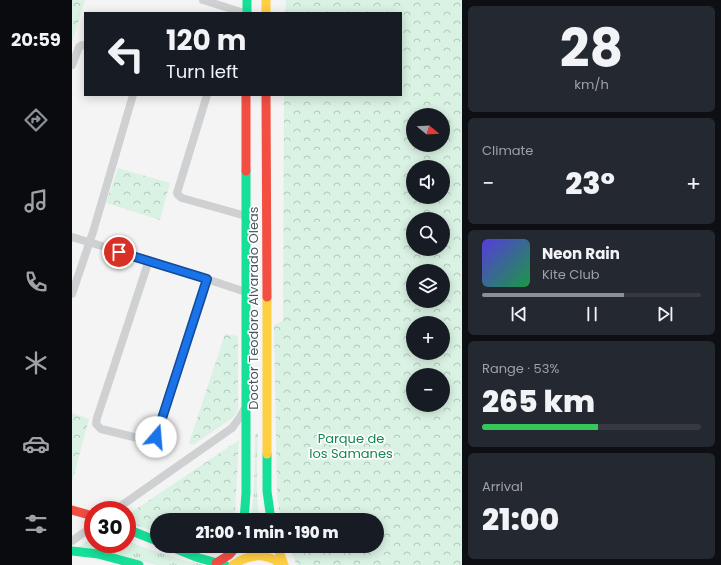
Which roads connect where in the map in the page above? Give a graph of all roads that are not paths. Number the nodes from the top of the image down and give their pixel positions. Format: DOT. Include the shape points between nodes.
graph roads {
  1 [pos="203,0"];
  2 [pos="247,0"];
  3 [pos="266,0"];
  4 [pos="242,12"];
  5 [pos="245,12"];
  6 [pos="266,12"];
  7 [pos="84,46"];
  8 [pos="72,65"];
  9 [pos="133,96"];
  10 [pos="207,96"];
  11 [pos="246,96"];
  12 [pos="266,96"];
  13 [pos="246,216"];
  14 [pos="72,237"];
  15 [pos="89,243"];
  16 [pos="149,260"];
  17 [pos="207,279"];
  18 [pos="246,292"];
  19 [pos="72,294"];
  20 [pos="246,404"];
  21 [pos="128,501"];
  22 [pos="72,510"];
  23 [pos="84,513"];
  24 [pos="245,513"];
  25 [pos="270,513"];
  26 [pos="84,532"];
  27 [pos="136,533"];
  28 [pos="150,538"];
  29 [pos="72,541"];
  30 [pos="72,551"];
  31 [pos="186,553"];
  32 [pos="232,553"];
  33 [pos="237,553"];
  34 [pos="279,553"];
  35 [pos="216,563"];
  36 [pos="235,563"];
  37 [pos="139,565"];
  38 [pos="225,565"];
  39 [pos="283,565"];
  1 -- 4 [label="street"];
  2 -- 5 [label="main road"];
  3 -- 6 [label="main road"];
  7 -- 8 [label="street" via="79,47"];
  9 -- 15 [label="street"];
  10 -- 13 [label="street" via="177,193 182,198"];
  11 -- 13 [label="main road, Doctor Teodoro Alvarado Oleas"];
  12 -- 25 [label="main road, Doctor Teodoro Alvarado Oleas" via="267,483"];
  13 -- 18 [label="main road, Doctor Teodoro Alvarado Oleas"];
  14 -- 15 [label="street"];
  15 -- 16 [label="street"];
  15 -- 19 [label="street"];
  16 -- 17 [label="street"];
  16 -- 17 [label="street" via="97,418 96,424 101,429 147,440 155,439"];
  17 -- 18 [label="street"];
  18 -- 20 [label="main road, Doctor Teodoro Alvarado Oleas"];
  20 -- 21 [label="street" via="244,412 232,428"];
  20 -- 24 [label="main road, Doctor Teodoro Alvarado Oleas"];
  22 -- 23 [label="main road"];
  26 -- 29 [label="street"];
  27 -- 28 [label="main road"];
  30 -- 37 [label="main road" via="103,555"];
  31 -- 35 [label="main road"];
  32 -- 35 [label="main road"];
  33 -- 36 [label="main road"];
  34 -- 39 [label="main road"];
  35 -- 38 [label="main road"];
  36 -- 39 [label="main road" via="250,556 263,556"];
}
